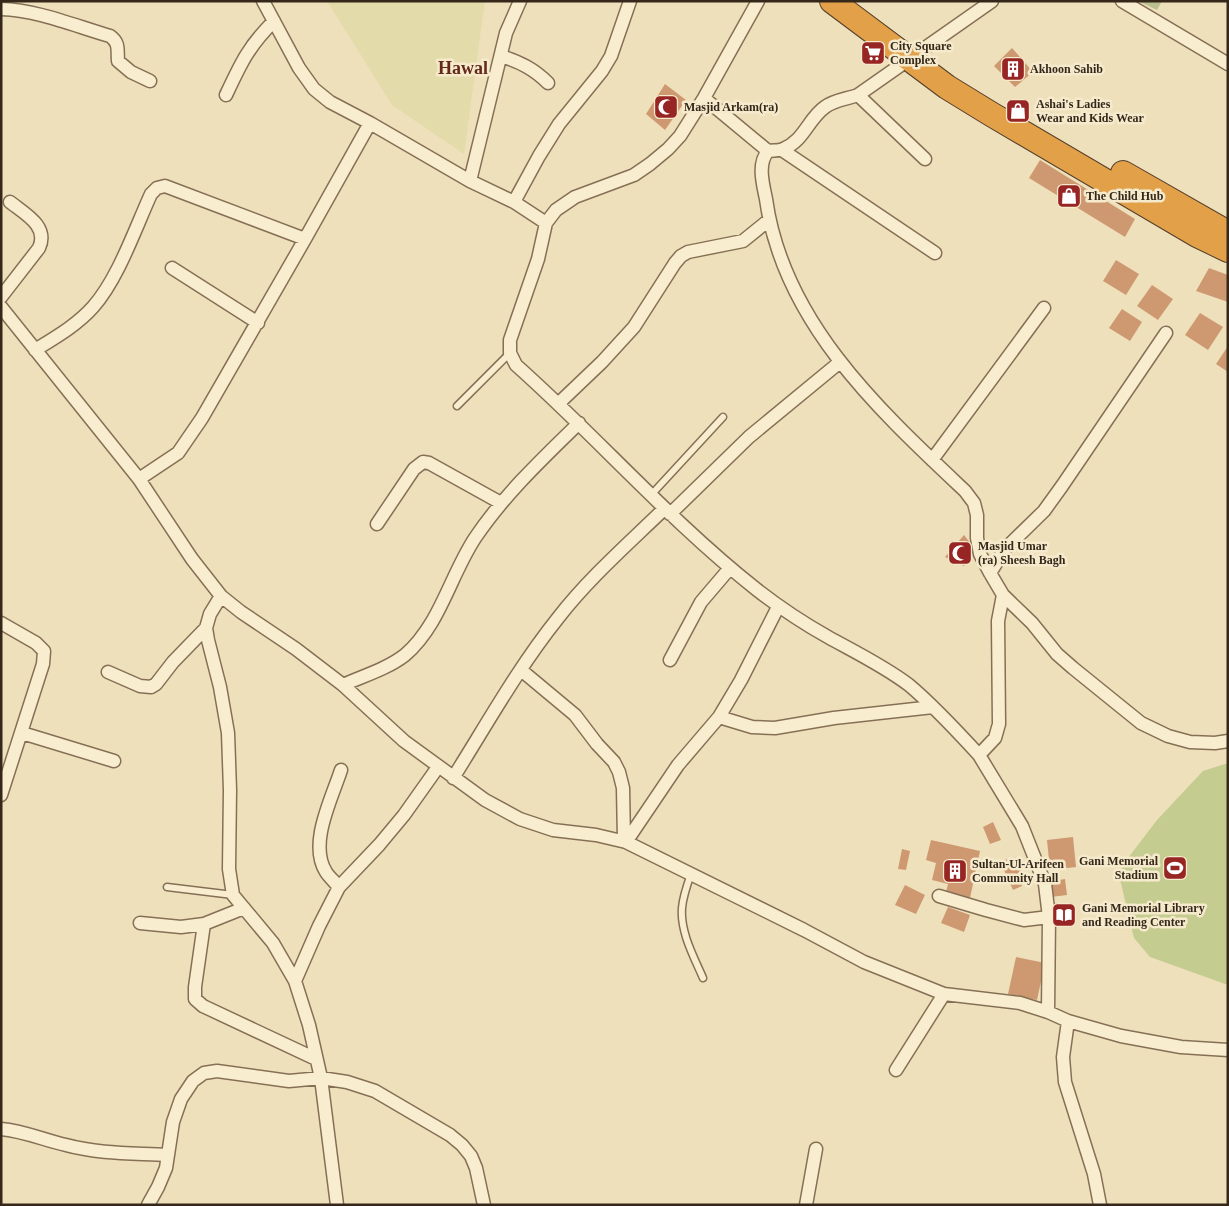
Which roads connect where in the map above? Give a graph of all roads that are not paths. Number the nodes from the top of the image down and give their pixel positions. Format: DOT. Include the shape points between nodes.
graph roads {
  1 [pos="263,1"];
  2 [pos="520,1"];
  3 [pos="630,1"];
  4 [pos="758,1"];
  5 [pos="832,1"];
  6 [pos="857,1"];
  7 [pos="992,1"];
  8 [pos="1122,1"];
  9 [pos="1,8"];
  10 [pos="274,21"];
  11 [pos="916,55"];
  12 [pos="501,56"];
  13 [pos="1228,64"];
  14 [pos="150,81"];
  15 [pos="548,83"];
  16 [pos="226,95"];
  17 [pos="858,95"];
  18 [pos="704,98"];
  19 [pos="370,123"];
  20 [pos="782,150"];
  21 [pos="768,151"];
  22 [pos="925,159"];
  23 [pos="470,181"];
  24 [pos="10,202"];
  25 [pos="514,202"];
  26 [pos="769,220"];
  27 [pos="546,223"];
  28 [pos="1228,233"];
  29 [pos="305,239"];
  30 [pos="1228,250"];
  31 [pos="935,253"];
  32 [pos="172,268"];
  33 [pos="1,297"];
  34 [pos="1,306"];
  35 [pos="1044,308"];
  36 [pos="258,323"];
  37 [pos="1166,333"];
  38 [pos="35,350"];
  39 [pos="510,353"];
  40 [pos="840,362"];
  41 [pos="559,403"];
  42 [pos="457,406"];
  43 [pos="723,417"];
  44 [pos="579,422"];
  45 [pos="932,460"];
  46 [pos="139,479"];
  47 [pos="651,495"];
  48 [pos="501,502"];
  49 [pos="667,512"];
  50 [pos="377,524"];
  51 [pos="730,568"];
  52 [pos="990,573"];
  53 [pos="1003,595"];
  54 [pos="221,596"];
  55 [pos="778,607"];
  56 [pos="1,623"];
  57 [pos="206,628"];
  58 [pos="670,660"];
  59 [pos="521,670"];
  60 [pos="108,672"];
  61 [pos="343,685"];
  62 [pos="933,707"];
  63 [pos="719,717"];
  64 [pos="22,733"];
  65 [pos="1228,741"];
  66 [pos="978,755"];
  67 [pos="114,760"];
  68 [pos="438,767"];
  69 [pos="341,770"];
  70 [pos="453,778"];
  71 [pos="1,795"];
  72 [pos="625,841"];
  73 [pos="691,874"];
  74 [pos="167,887"];
  75 [pos="339,887"];
  76 [pos="233,895"];
  77 [pos="939,896"];
  78 [pos="244,908"];
  79 [pos="1049,917"];
  80 [pos="140,923"];
  81 [pos="204,924"];
  82 [pos="702,978"];
  83 [pos="295,981"];
  84 [pos="944,994"];
  85 [pos="1048,1012"];
  86 [pos="1068,1021"];
  87 [pos="1228,1050"];
  88 [pos="316,1060"];
  89 [pos="896,1070"];
  90 [pos="320,1078"];
  91 [pos="1,1129"];
  92 [pos="816,1149"];
  93 [pos="167,1155"];
  94 [pos="148,1205"];
  95 [pos="337,1205"];
  96 [pos="484,1205"];
  97 [pos="806,1205"];
  98 [pos="1100,1205"];
  1 -- 10 [label="street"];
  2 -- 12 [label="street" via="509,23"];
  3 -- 25 [label="street" via="611,56 559,124"];
  4 -- 18 [label="street"];
  5 -- 11 [label="highway"];
  6 -- 11 [label="highway"];
  7 -- 11 [label="street"];
  8 -- 13 [label="street"];
  9 -- 14 [label="street" via="31,13 110,36 118,46 118,61"];
  10 -- 16 [label="street" via="250,47"];
  10 -- 19 [label="street" via="314,89 330,102"];
  11 -- 17 [label="street"];
  11 -- 28 [label="highway"];
  11 -- 30 [label="highway" via="947,87"];
  12 -- 15 [label="street" via="527,66"];
  12 -- 23 [label="street"];
  17 -- 20 [label="street" via="825,107 800,138"];
  17 -- 22 [label="street"];
  18 -- 21 [label="street"];
  18 -- 27 [label="street" via="680,136 650,164 634,175 576,197 556,210"];
  19 -- 23 [label="street"];
  19 -- 29 [label="street"];
  20 -- 21 [label="street"];
  20 -- 31 [label="street"];
  21 -- 26 [label="street" via="761,169"];
  23 -- 25 [label="street"];
  24 -- 33 [label="street" via="34,221 41,230 42,240"];
  25 -- 27 [label="street"];
  26 -- 40 [label="street" via="795,293 814,327"];
  26 -- 41 [label="street" via="743,241 681,256 634,327"];
  27 -- 39 [label="street" via="538,259 510,340"];
  29 -- 36 [label="street"];
  29 -- 38 [label="street" via="165,186 157,188 150,194 112,279 94,306 69,329"];
  32 -- 36 [label="street"];
  34 -- 38 [label="street"];
  35 -- 45 [label="street"];
  36 -- 46 [label="street" via="178,453"];
  37 -- 52 [label="street" via="1044,511 1005,549"];
  38 -- 46 [label="street"];
  39 -- 41 [label="street" via="516,365"];
  39 -- 42 [label="lane"];
  40 -- 45 [label="street"];
  40 -- 49 [label="street"];
  41 -- 44 [label="street"];
  43 -- 47 [label="lane"];
  44 -- 47 [label="street"];
  44 -- 48 [label="street"];
  45 -- 52 [label="street" via="974,503 980,554"];
  46 -- 54 [label="street" via="192,559"];
  47 -- 49 [label="street"];
  48 -- 50 [label="street" via="423,462 414,469"];
  48 -- 61 [label="street" via="474,540 419,641 380,670"];
  49 -- 51 [label="street"];
  49 -- 59 [label="street" via="591,580 557,618"];
  51 -- 55 [label="street"];
  51 -- 58 [label="street" via="701,602"];
  52 -- 53 [label="street"];
  53 -- 65 [label="street" via="1057,654 1142,723 1168,736 1190,742"];
  53 -- 66 [label="street" via="998,621 999,724 995,738"];
  54 -- 57 [label="street"];
  54 -- 61 [label="street"];
  55 -- 62 [label="street" via="879,665"];
  55 -- 63 [label="street"];
  56 -- 64 [label="street" via="44,651"];
  57 -- 60 [label="street" via="151,688"];
  57 -- 76 [label="street" via="228,733 229,869"];
  59 -- 70 [label="street"];
  59 -- 72 [label="street" via="575,715 614,762 623,788"];
  61 -- 68 [label="street" via="404,741"];
  62 -- 63 [label="street" via="775,728 752,727"];
  62 -- 66 [label="street"];
  63 -- 72 [label="street" via="678,765"];
  64 -- 67 [label="street"];
  64 -- 71 [label="street"];
  66 -- 79 [label="street" via="1026,835 1045,884"];
  68 -- 70 [label="street"];
  68 -- 75 [label="street" via="404,815"];
  69 -- 75 [label="street" via="319,843 326,872"];
  70 -- 72 [label="street" via="520,819 553,830"];
  72 -- 73 [label="street"];
  73 -- 82 [label="lane" via="684,893 683,924"];
  73 -- 84 [label="street" via="864,962"];
  74 -- 76 [label="lane"];
  75 -- 83 [label="street"];
  76 -- 78 [label="street"];
  77 -- 79 [label="street" via="1024,920"];
  78 -- 81 [label="street"];
  78 -- 83 [label="street" via="273,943"];
  79 -- 85 [label="street"];
  80 -- 81 [label="street" via="181,927"];
  81 -- 88 [label="street" via="195,999 203,1006"];
  83 -- 88 [label="street"];
  84 -- 85 [label="street" via="1020,1003"];
  84 -- 89 [label="street"];
  85 -- 86 [label="street"];
  86 -- 87 [label="street" via="1121,1036 1181,1047"];
  86 -- 98 [label="street" via="1063,1057 1065,1082 1094,1174"];
  88 -- 90 [label="street"];
  90 -- 93 [label="street" via="289,1081 217,1071 204,1073 193,1081 181,1099"];
  90 -- 95 [label="street"];
  90 -- 96 [label="street" via="375,1091 450,1135 471,1156"];
  91 -- 93 [label="street" via="104,1152"];
  92 -- 97 [label="street"];
  93 -- 94 [label="street" via="166,1168"];
}
